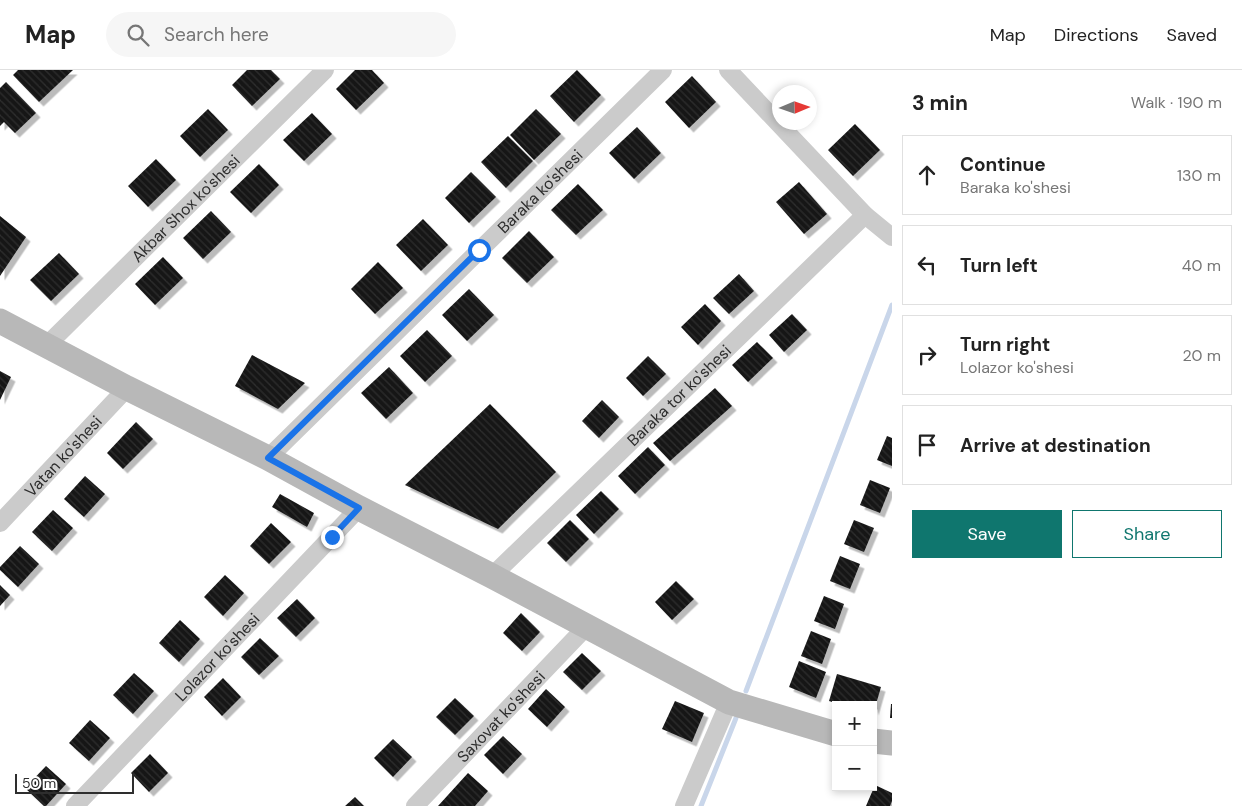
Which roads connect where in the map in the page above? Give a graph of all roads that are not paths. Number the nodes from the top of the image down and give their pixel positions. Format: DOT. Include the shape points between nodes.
graph roads {
  1 [pos="325,70"];
  2 [pos="662,70"];
  3 [pos="728,70"];
  4 [pos="865,215"];
  5 [pos="892,237"];
  6 [pos="0,321"];
  7 [pos="46,346"];
  8 [pos="127,388"];
  9 [pos="268,458"];
  10 [pos="359,508"];
  11 [pos="0,523"];
  12 [pos="492,576"];
  13 [pos="587,626"];
  14 [pos="729,702"];
  15 [pos="832,733"];
  16 [pos="877,741"];
  17 [pos="892,743"];
  18 [pos="75,806"];
  19 [pos="415,806"];
  20 [pos="684,806"];
  1 -- 7 [label="street, Akbar Shox ko'shesi"];
  2 -- 9 [label="street, Baraka ko'shesi"];
  3 -- 4 [label="street"];
  4 -- 5 [label="street"];
  4 -- 12 [label="street, Baraka tor ko'shesi"];
  6 -- 7 [label="street"];
  7 -- 8 [label="street"];
  8 -- 9 [label="street"];
  8 -- 11 [label="street, Vatan ko'shesi"];
  9 -- 10 [label="street"];
  10 -- 12 [label="street"];
  10 -- 18 [label="street, Lolazor ko'shesi"];
  12 -- 13 [label="street"];
  13 -- 14 [label="street"];
  13 -- 19 [label="street, Saxovat ko'shesi"];
  14 -- 15 [label="street"];
  14 -- 20 [label="street"];
  16 -- 17 [label="street"];
}
